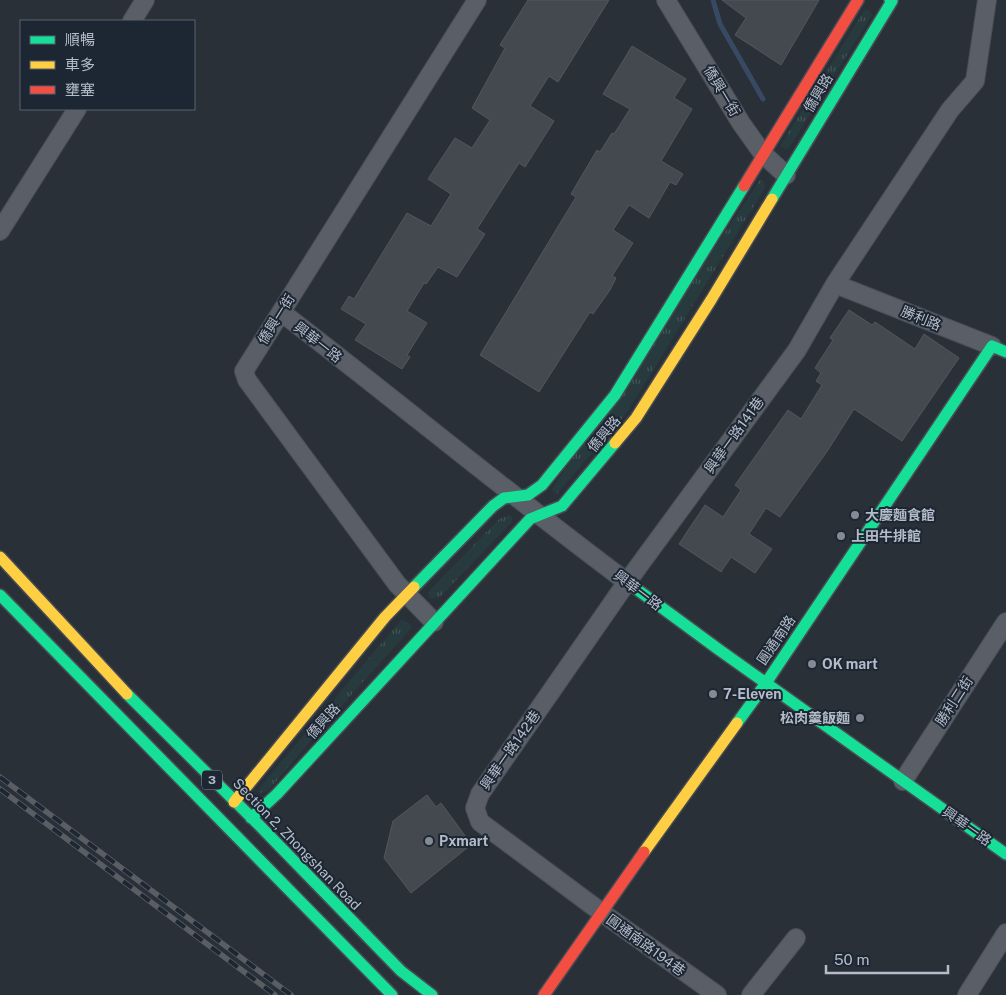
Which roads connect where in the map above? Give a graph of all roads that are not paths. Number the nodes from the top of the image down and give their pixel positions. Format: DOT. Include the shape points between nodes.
graph roads {
  1 [pos="145,0"];
  2 [pos="477,0"];
  3 [pos="666,0"];
  4 [pos="858,0"];
  5 [pos="890,0"];
  6 [pos="986,0"];
  7 [pos="133,20"];
  8 [pos="76,110"];
  9 [pos="763,154"];
  10 [pos="786,175"];
  11 [pos="0,230"];
  12 [pos="835,284"];
  13 [pos="280,312"];
  14 [pos="999,349"];
  15 [pos="516,497"];
  16 [pos="539,516"];
  17 [pos="0,557"];
  18 [pos="627,582"];
  19 [pos="407,594"];
  20 [pos="0,595"];
  21 [pos="434,622"];
  22 [pos="1006,622"];
  23 [pos="766,683"];
  24 [pos="903,781"];
  25 [pos="234,802"];
  26 [pos="251,818"];
  27 [pos="1006,854"];
  28 [pos="601,912"];
  29 [pos="1006,933"];
  30 [pos="796,938"];
  31 [pos="392,995"];
  32 [pos="432,995"];
  33 [pos="544,995"];
  34 [pos="716,995"];
  35 [pos="751,995"];
  36 [pos="967,995"];
  1 -- 7 [label="street"];
  2 -- 13 [label="street, 僑興一街"];
  3 -- 9 [label="street, 僑興一街"];
  4 -- 9 [label="street, 僑興路"];
  5 -- 10 [label="street, 僑興路"];
  6 -- 12 [label="street, 興華一路141巷" via="976,81 950,110"];
  8 -- 11 [label="street"];
  9 -- 10 [label="street, 僑興一街"];
  9 -- 15 [label="street, 僑興路" via="610,403 542,485 528,495"];
  10 -- 16 [label="street, 僑興路" via="636,418 562,506"];
  12 -- 14 [label="street, 勝利路"];
  12 -- 18 [label="street, 興華一路141巷" via="797,350"];
  13 -- 15 [label="street, 興華一路"];
  13 -- 19 [label="street, 僑興一街" via="244,371 247,380"];
  14 -- 23 [label="street, 圓通南路"];
  15 -- 16 [label="street, 興華一路"];
  15 -- 19 [label="street, 僑興路" via="504,498 493,506"];
  16 -- 18 [label="street, 興華一路"];
  16 -- 21 [label="street, 僑興路" via="530,520 494,555"];
  17 -- 25 [label="street, Section 2, Zhongshan Road / 3" via="129,696"];
  18 -- 23 [label="street, 興華一路"];
  18 -- 28 [label="street, 興華一路142巷" via="480,794 475,808 480,822"];
  19 -- 21 [label="street, 僑興一街"];
  19 -- 25 [label="street, 僑興路"];
  20 -- 31 [label="street, 3"];
  21 -- 26 [label="street, 僑興路" via="277,794"];
  22 -- 24 [label="street, 勝利二街"];
  23 -- 24 [label="street, 興華一路"];
  23 -- 28 [label="street, 圓通南路"];
  24 -- 27 [label="street, 興華一路"];
  25 -- 26 [label="street, Section 2, Zhongshan Road / 3"];
  26 -- 32 [label="street, Section 2, Zhongshan Road / 3" via="400,971"];
  28 -- 33 [label="street, 圓通南路"];
  28 -- 34 [label="street, 圓通南路194巷"];
  29 -- 36 [label="street"];
  30 -- 35 [label="street"];
}
